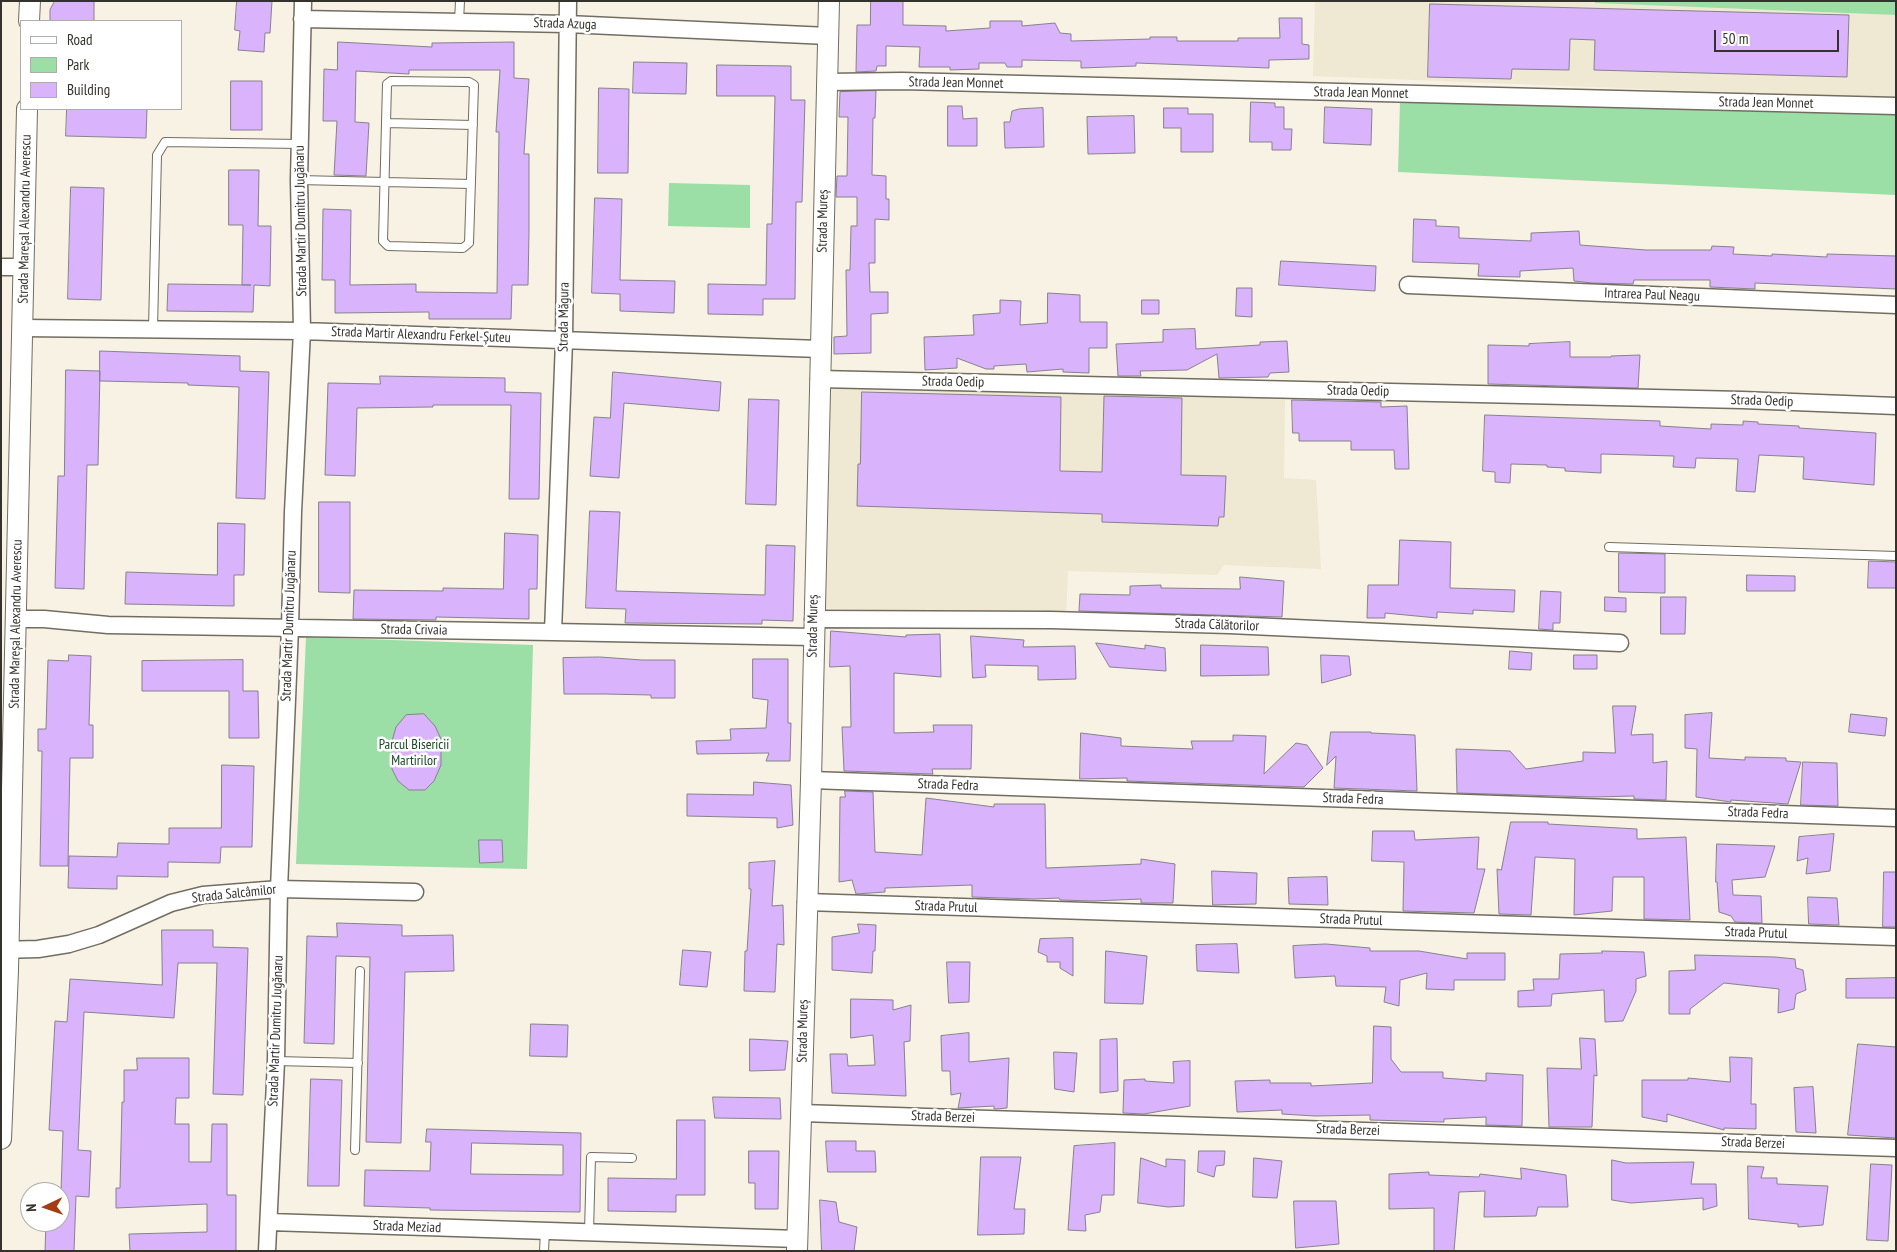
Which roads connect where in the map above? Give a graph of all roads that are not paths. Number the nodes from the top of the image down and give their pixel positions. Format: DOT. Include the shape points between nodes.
graph roads {
  1 [pos="30,1"];
  2 [pos="302,1"];
  3 [pos="460,1"];
  4 [pos="568,1"];
  5 [pos="829,1"];
  6 [pos="302,19"];
  7 [pos="29,20"];
  8 [pos="459,22"];
  9 [pos="567,24"];
  10 [pos="828,36"];
  11 [pos="827,82"];
  12 [pos="1896,106"];
  13 [pos="27,110"];
  14 [pos="386,123"];
  15 [pos="472,125"];
  16 [pos="300,144"];
  17 [pos="299,180"];
  18 [pos="384,183"];
  19 [pos="471,184"];
  20 [pos="1,267"];
  21 [pos="24,267"];
  22 [pos="1408,285"];
  23 [pos="1896,305"];
  24 [pos="22,328"];
  25 [pos="154,329"];
  26 [pos="302,331"];
  27 [pos="564,340"];
  28 [pos="820,349"];
  29 [pos="819,379"];
  30 [pos="1896,406"];
  31 [pos="1609,547"];
  32 [pos="1896,556"];
  33 [pos="16,619"];
  34 [pos="290,628"];
  35 [pos="813,628"];
  36 [pos="553,632"];
  37 [pos="1620,643"];
  38 [pos="811,780"];
  39 [pos="1896,818"];
  40 [pos="279,889"];
  41 [pos="415,892"];
  42 [pos="806,902"];
  43 [pos="1896,937"];
  44 [pos="5,950"];
  45 [pos="360,971"];
  46 [pos="276,1061"];
  47 [pos="358,1063"];
  48 [pos="801,1113"];
  49 [pos="1,1139"];
  50 [pos="1896,1148"];
  51 [pos="355,1150"];
  52 [pos="632,1158"];
  53 [pos="269,1222"];
  54 [pos="545,1231"];
  55 [pos="589,1232"];
  56 [pos="798,1245"];
  57 [pos="267,1251"];
  58 [pos="544,1251"];
  1 -- 7 [label="street"];
  2 -- 6 [label="street, Strada Martir Dumitru Jugănaru"];
  3 -- 8 [label="lane"];
  4 -- 9 [label="street, Strada Măgura"];
  5 -- 10 [label="street, Strada Mureș"];
  6 -- 8 [label="street, Strada Azuga"];
  6 -- 16 [label="street, Strada Martir Dumitru Jugănaru"];
  8 -- 9 [label="street, Strada Azuga"];
  9 -- 10 [label="street, Strada Azuga"];
  9 -- 27 [label="street, Strada Măgura"];
  10 -- 11 [label="street, Strada Mureș"];
  11 -- 12 [label="street, Strada Jean Monnet" via="902,81"];
  11 -- 28 [label="street, Strada Mureș"];
  13 -- 21 [label="street, Strada Mareșal Alexandru Averescu"];
  14 -- 15 [label="lane"];
  14 -- 15 [label="lane" via="388,84 391,81 470,82 474,85"];
  14 -- 18 [label="lane"];
  15 -- 19 [label="lane"];
  16 -- 17 [label="street, Strada Martir Dumitru Jugănaru"];
  16 -- 25 [label="lane" via="165,142 157,155"];
  17 -- 18 [label="lane"];
  17 -- 26 [label="street, Strada Martir Dumitru Jugănaru"];
  18 -- 19 [label="lane"];
  18 -- 19 [label="lane" via="384,244 463,248 469,243"];
  20 -- 21 [label="street"];
  21 -- 24 [label="street, Strada Mareșal Alexandru Averescu"];
  22 -- 23 [label="street, Intrarea Paul Neagu"];
  24 -- 25 [label="street, Strada Martir Alexandru Ferkel-Șuteu"];
  24 -- 33 [label="street, Strada Mareșal Alexandru Averescu"];
  25 -- 26 [label="street, Strada Martir Alexandru Ferkel-Șuteu"];
  26 -- 27 [label="street, Strada Martir Alexandru Ferkel-Șuteu"];
  26 -- 34 [label="street, Strada Martir Dumitru Jugănaru"];
  27 -- 28 [label="street, Strada Martir Alexandru Ferkel-Șuteu"];
  27 -- 36 [label="street, Strada Măgura"];
  28 -- 29 [label="street, Strada Mureș"];
  29 -- 30 [label="street, Strada Oedip"];
  29 -- 35 [label="street, Strada Mureș"];
  31 -- 32 [label="lane"];
  33 -- 34 [label="street, Strada Crivaia" via="108,625"];
  33 -- 44 [label="street, Strada Mareșal Alexandru Averescu"];
  34 -- 36 [label="street, Strada Crivaia"];
  34 -- 40 [label="street, Strada Martir Dumitru Jugănaru"];
  35 -- 36 [label="street, Strada Crivaia"];
  35 -- 37 [label="street, Strada Călătorilor" via="1051,620"];
  35 -- 38 [label="street, Strada Mureș"];
  38 -- 39 [label="street, Strada Fedra"];
  38 -- 42 [label="street, Strada Mureș"];
  40 -- 41 [label="street, Strada Salcâmilor"];
  40 -- 44 [label="street, Strada Salcâmilor" via="204,894 171,903 99,935 69,944"];
  40 -- 46 [label="street, Strada Martir Dumitru Jugănaru"];
  42 -- 43 [label="street, Strada Prutul"];
  42 -- 48 [label="street, Strada Mureș"];
  44 -- 49 [label="street, Strada Mareșal Alexandru Averescu"];
  45 -- 47 [label="lane"];
  46 -- 47 [label="lane"];
  46 -- 53 [label="street, Strada Martir Dumitru Jugănaru"];
  47 -- 51 [label="lane"];
  48 -- 50 [label="street, Strada Berzei"];
  48 -- 56 [label="street, Strada Mureș"];
  52 -- 55 [label="lane" via="591,1157"];
  53 -- 54 [label="street, Strada Meziad"];
  53 -- 57 [label="street, Strada Martir Dumitru Jugănaru"];
  54 -- 55 [label="street, Strada Meziad"];
  54 -- 58 [label="lane"];
  55 -- 56 [label="street, Strada Meziad"];
}
